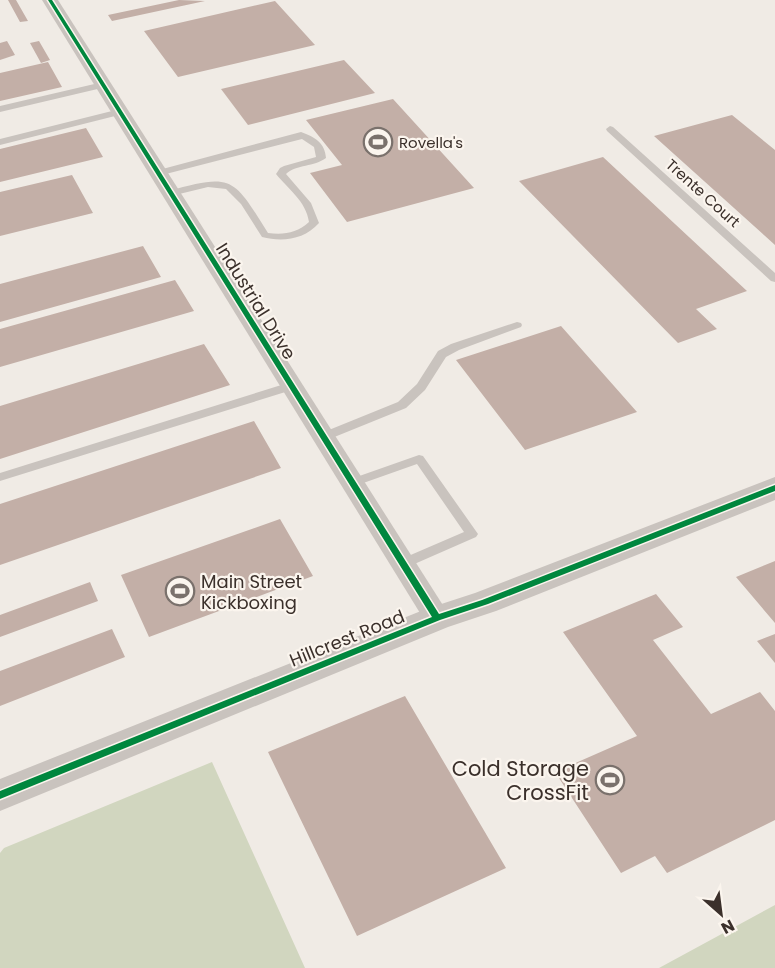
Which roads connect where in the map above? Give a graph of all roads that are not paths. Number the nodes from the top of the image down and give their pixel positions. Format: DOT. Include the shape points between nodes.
graph roads {
  1 [pos="50,0"];
  2 [pos="102,85"];
  3 [pos="0,109"];
  4 [pos="120,112"];
  5 [pos="610,129"];
  6 [pos="0,142"];
  7 [pos="158,173"];
  8 [pos="171,193"];
  9 [pos="775,279"];
  10 [pos="517,325"];
  11 [pos="291,386"];
  12 [pos="323,437"];
  13 [pos="0,477"];
  14 [pos="352,483"];
  15 [pos="775,488"];
  16 [pos="403,564"];
  17 [pos="437,618"];
  18 [pos="0,795"];
  1 -- 2 [label="street, Industrial Drive"];
  2 -- 3 [label="lane"];
  2 -- 4 [label="street, Industrial Drive"];
  4 -- 6 [label="lane"];
  4 -- 7 [label="street, Industrial Drive"];
  5 -- 9 [label="lane, Trente Court"];
  7 -- 8 [label="street, Industrial Drive"];
  7 -- 8 [label="lane" via="301,135 315,141 321,152 321,158 290,166 281,174 314,214 314,224 291,236 265,235 236,190 227,185 208,182"];
  8 -- 11 [label="street, Industrial Drive"];
  10 -- 12 [label="lane" via="455,346 442,354 421,387 402,405"];
  11 -- 12 [label="street, Industrial Drive"];
  11 -- 13 [label="lane"];
  12 -- 14 [label="street, Industrial Drive"];
  14 -- 16 [label="street, Industrial Drive"];
  14 -- 16 [label="lane" via="419,459 472,534"];
  15 -- 17 [label="street, Hillcrest Road"];
  16 -- 17 [label="street, Industrial Drive"];
  17 -- 18 [label="street, Hillcrest Road"];
}
